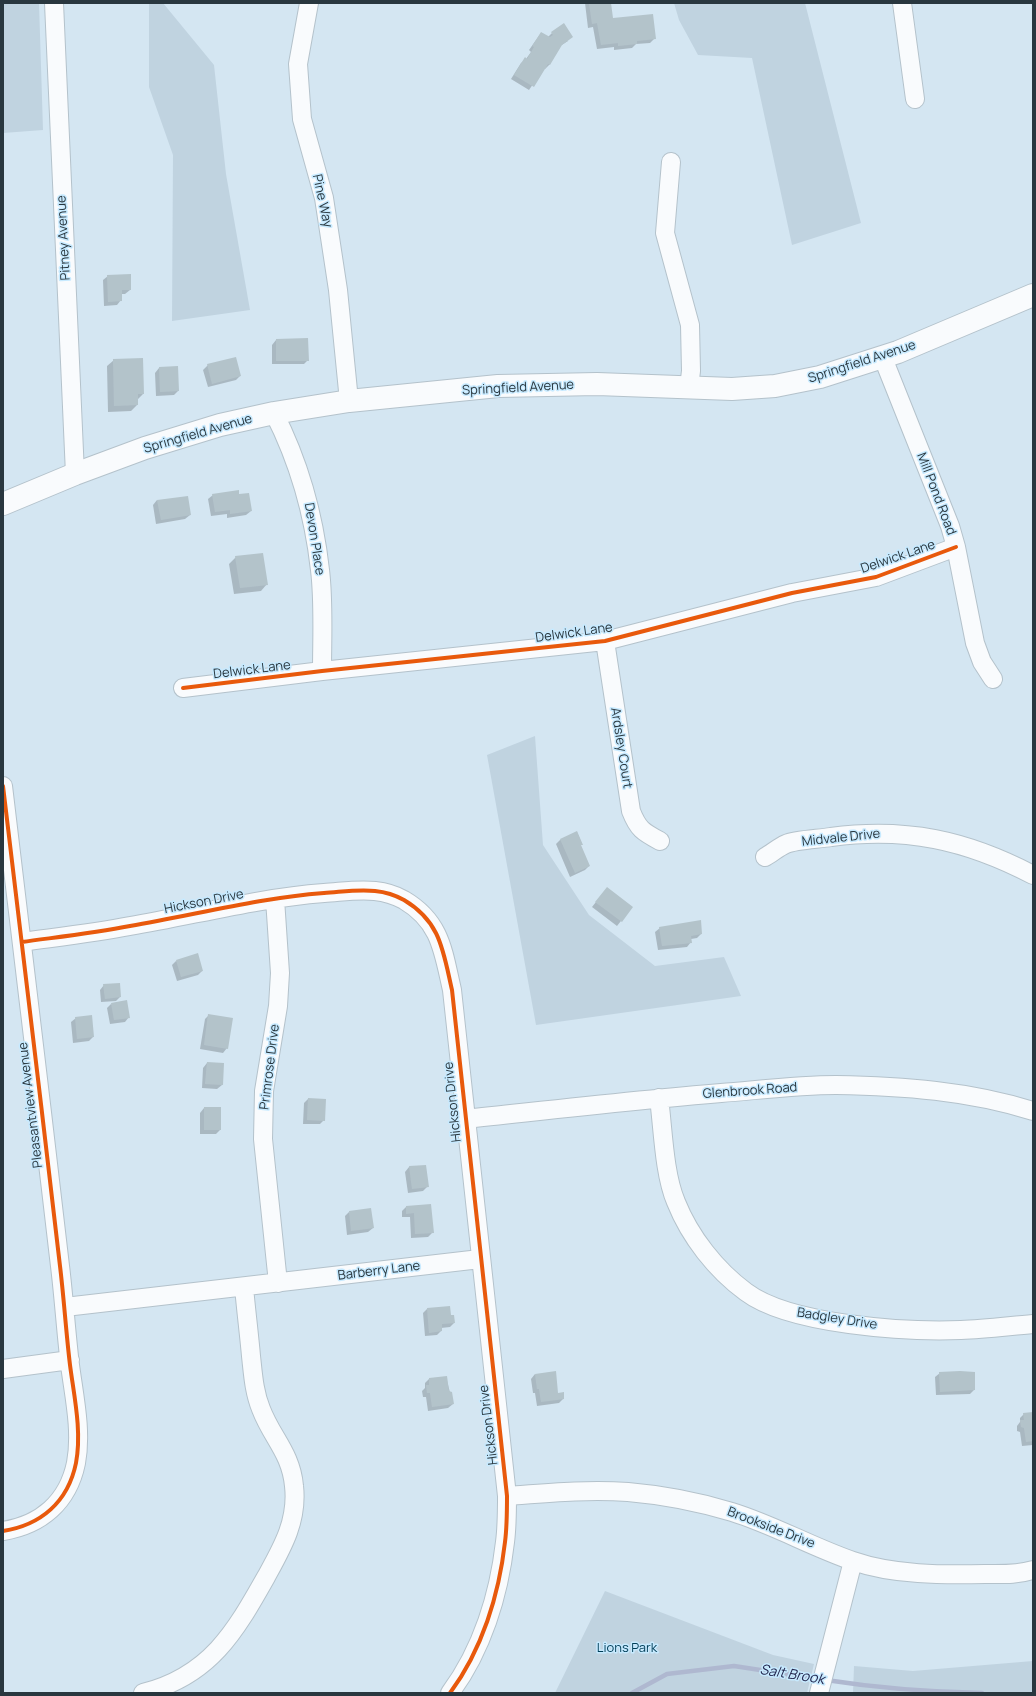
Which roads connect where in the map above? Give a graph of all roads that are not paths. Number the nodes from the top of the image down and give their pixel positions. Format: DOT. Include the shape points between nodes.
graph roads {
  1 [pos="54,3"];
  2 [pos="309,3"];
  3 [pos="902,3"];
  4 [pos="916,99"];
  5 [pos="671,162"];
  6 [pos="1033,295"];
  7 [pos="883,358"];
  8 [pos="689,387"];
  9 [pos="349,401"];
  10 [pos="274,413"];
  11 [pos="75,474"];
  12 [pos="3,504"];
  13 [pos="956,547"];
  14 [pos="605,641"];
  15 [pos="322,671"];
  16 [pos="993,678"];
  17 [pos="183,688"];
  18 [pos="3,786"];
  19 [pos="660,841"];
  20 [pos="765,857"];
  21 [pos="1033,875"];
  22 [pos="275,899"];
  23 [pos="22,942"];
  24 [pos="659,1098"];
  25 [pos="1033,1111"];
  26 [pos="465,1119"];
  27 [pos="480,1259"];
  28 [pos="278,1283"];
  29 [pos="244,1287"];
  30 [pos="65,1308"];
  31 [pos="1033,1324"];
  32 [pos="70,1360"];
  33 [pos="3,1369"];
  34 [pos="508,1496"];
  35 [pos="3,1531"];
  36 [pos="853,1561"];
  37 [pos="1033,1570"];
  38 [pos="143,1693"];
  39 [pos="450,1693"];
  40 [pos="819,1693"];
  1 -- 11 [label="street, Pitney Avenue"];
  2 -- 9 [label="street, Pine Way" via="298,64 302,119 324,198 338,290"];
  3 -- 4 [label="street"];
  5 -- 8 [label="street" via="665,233 690,325"];
  6 -- 7 [label="main road, Springfield Avenue"];
  7 -- 8 [label="main road, Springfield Avenue" via="820,378 775,386 732,389"];
  7 -- 13 [label="street, Mill Pond Road"];
  8 -- 9 [label="main road, Springfield Avenue" via="598,384 498,386"];
  9 -- 10 [label="main road, Springfield Avenue"];
  10 -- 11 [label="main road, Springfield Avenue" via="220,425 145,448"];
  10 -- 15 [label="street, Devon Place" via="286,435 308,500 320,571"];
  11 -- 12 [label="main road, Springfield Avenue"];
  13 -- 14 [label="street, Delwick Lane" via="876,577 792,593"];
  13 -- 16 [label="street, Mill Pond Road" via="975,643 982,662"];
  14 -- 15 [label="street, Delwick Lane"];
  14 -- 19 [label="street, Ardsley Court" via="630,810 643,832"];
  15 -- 17 [label="street, Delwick Lane"];
  18 -- 23 [label="street, Pleasantview Avenue"];
  20 -- 21 [label="street, Midvale Drive" via="787,844 852,834 916,835 977,850 1007,861"];
  22 -- 23 [label="street, Hickson Drive" via="129,927"];
  22 -- 26 [label="street, Hickson Drive" via="362,890 390,894 415,907 441,941 452,990"];
  22 -- 28 [label="street, Primrose Drive" via="280,973 278,1006 264,1091 263,1139"];
  23 -- 30 [label="street, Pleasantview Avenue"];
  24 -- 25 [label="street, Glenbrook Road" via="835,1085 907,1088 958,1094"];
  24 -- 26 [label="street, Glenbrook Road"];
  24 -- 31 [label="street, Badgley Drive" via="669,1179 684,1222 711,1259 746,1293 770,1305 803,1316 846,1323 907,1329 960,1330"];
  26 -- 27 [label="street, Hickson Drive"];
  27 -- 28 [label="street, Barberry Lane"];
  27 -- 34 [label="street, Hickson Drive"];
  28 -- 29 [label="street, Barberry Lane"];
  29 -- 30 [label="street"];
  29 -- 38 [label="street" via="255,1390 261,1409 289,1464 294,1486 292,1521 284,1543 246,1614 221,1647 200,1666 165,1686"];
  30 -- 32 [label="street, Pleasantview Avenue"];
  32 -- 33 [label="street"];
  32 -- 35 [label="street, Pleasantview Avenue" via="78,1446 76,1464 70,1481 56,1505 46,1514 29,1524"];
  34 -- 36 [label="street, Brookside Drive" via="563,1492 628,1492 676,1498 733,1512"];
  34 -- 39 [label="street, Hickson Drive" via="506,1541 500,1577 490,1612 477,1647"];
  36 -- 37 [label="street, Brookside Drive" via="880,1568 928,1573 1016,1574"];
  36 -- 40 [label="street"];
}
